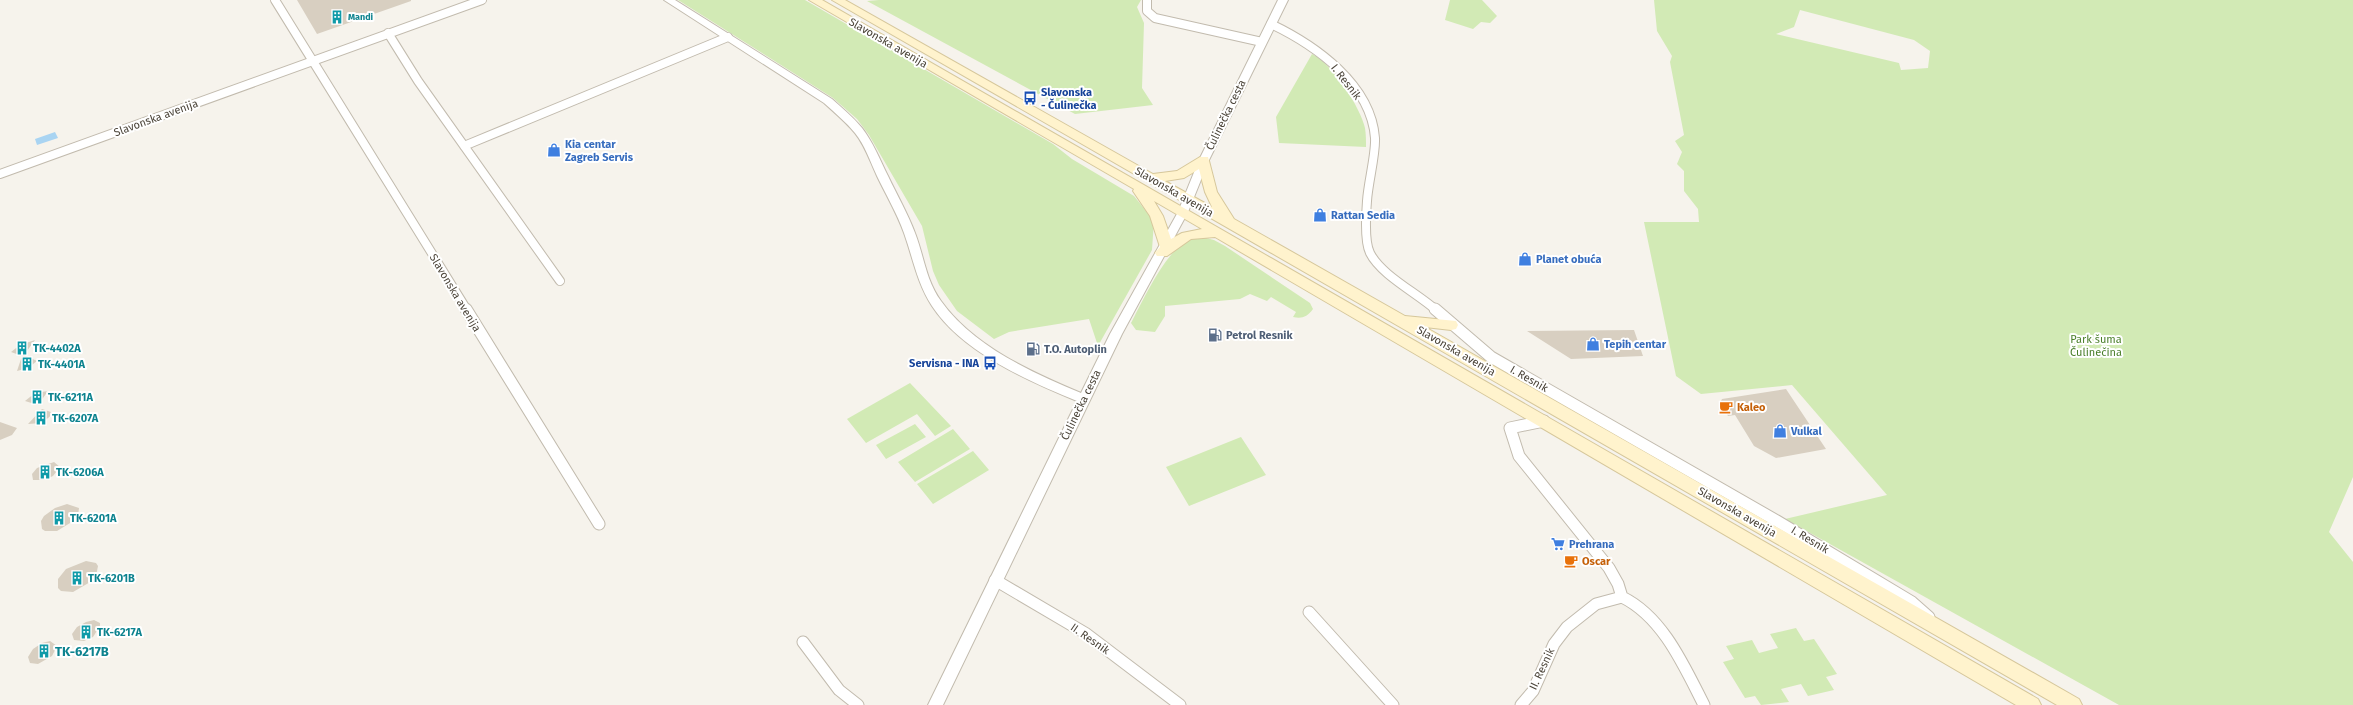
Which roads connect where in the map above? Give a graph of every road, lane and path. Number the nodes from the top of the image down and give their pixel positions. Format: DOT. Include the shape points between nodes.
graph roads {
  1 [pos="275,0"];
  2 [pos="482,0"];
  3 [pos="669,0"];
  4 [pos="814,0"];
  5 [pos="837,0"];
  6 [pos="1147,0"];
  7 [pos="1283,0"];
  8 [pos="1271,24"];
  9 [pos="388,33"];
  10 [pos="728,37"];
  11 [pos="1262,42"];
  12 [pos="312,61"];
  13 [pos="464,146"];
  14 [pos="1204,160"];
  15 [pos="0,174"];
  16 [pos="1150,178"];
  17 [pos="1130,182"];
  18 [pos="1189,200"];
  19 [pos="1184,212"];
  20 [pos="1243,231"];
  21 [pos="1217,232"];
  22 [pos="1164,249"];
  23 [pos="560,281"];
  24 [pos="1396,317"];
  25 [pos="1451,325"];
  26 [pos="1084,399"];
  27 [pos="1544,421"];
  28 [pos="599,524"];
  29 [pos="995,580"];
  30 [pos="1622,597"];
  31 [pos="1309,612"];
  32 [pos="1938,627"];
  33 [pos="803,642"];
  34 [pos="858,705"];
  35 [pos="935,705"];
  36 [pos="1180,705"];
  37 [pos="1393,705"];
  38 [pos="1521,705"];
  39 [pos="1704,705"];
  40 [pos="2032,705"];
  41 [pos="2073,705"];
  1 -- 12 [label="street, Slavonska avenija"];
  2 -- 9 [label="street, Slavonska avenija"];
  3 -- 10 [label="street"];
  4 -- 17 [label="main road, Slavonska avenija"];
  5 -- 16 [label="main road, Slavonska avenija"];
  6 -- 11 [label="street" via="1147,11 1155,18"];
  7 -- 8 [label="street, Čulinečka cesta"];
  8 -- 11 [label="street, Čulinečka cesta"];
  8 -- 25 [label="street, I. Resnik" via="1288,31 1321,53 1353,88 1365,107 1375,139 1366,194 1369,252 1380,266 1421,297"];
  9 -- 12 [label="street, Slavonska avenija"];
  9 -- 13 [label="street"];
  10 -- 13 [label="street"];
  10 -- 26 [label="street" via="828,101 859,131 913,241 925,284 954,325 993,353 1041,380"];
  11 -- 14 [label="street, Čulinečka cesta"];
  12 -- 15 [label="street, Slavonska avenija"];
  12 -- 28 [label="street, Slavonska avenija"];
  13 -- 23 [label="street"];
  14 -- 16 [label="main road" via="1180,175"];
  14 -- 18 [label="street, Čulinečka cesta"];
  14 -- 20 [label="main road" via="1210,191 1221,211"];
  16 -- 18 [label="main road, Slavonska avenija"];
  17 -- 19 [label="main road, Slavonska avenija"];
  17 -- 22 [label="main road" via="1147,199 1162,225"];
  18 -- 19 [label="street, Čulinečka cesta"];
  18 -- 20 [label="main road, Slavonska avenija"];
  19 -- 21 [label="main road, Slavonska avenija"];
  19 -- 22 [label="street, Čulinečka cesta"];
  20 -- 24 [label="main road, Slavonska avenija"];
  21 -- 22 [label="main road" via="1186,235"];
  21 -- 27 [label="main road, Slavonska avenija"];
  22 -- 26 [label="street, Čulinečka cesta" via="1116,334"];
  24 -- 25 [label="main road"];
  24 -- 32 [label="main road, Slavonska avenija"];
  25 -- 32 [label="street, I. Resnik" via="1491,357 1777,521 1912,602"];
  26 -- 29 [label="street, Čulinečka cesta"];
  27 -- 30 [label="street" via="1510,428 1519,456 1609,568"];
  27 -- 40 [label="main road, Slavonska avenija"];
  29 -- 35 [label="street, Čulinečka cesta"];
  29 -- 36 [label="street, II. Resnik" via="1085,633"];
  30 -- 38 [label="street, II. Resnik" via="1596,604 1568,627 1554,644 1533,691"];
  30 -- 39 [label="street" via="1637,604 1651,619 1678,657"];
  31 -- 37 [label="street"];
  32 -- 41 [label="main road, Slavonska avenija"];
  33 -- 34 [label="street" via="839,690"];
}
